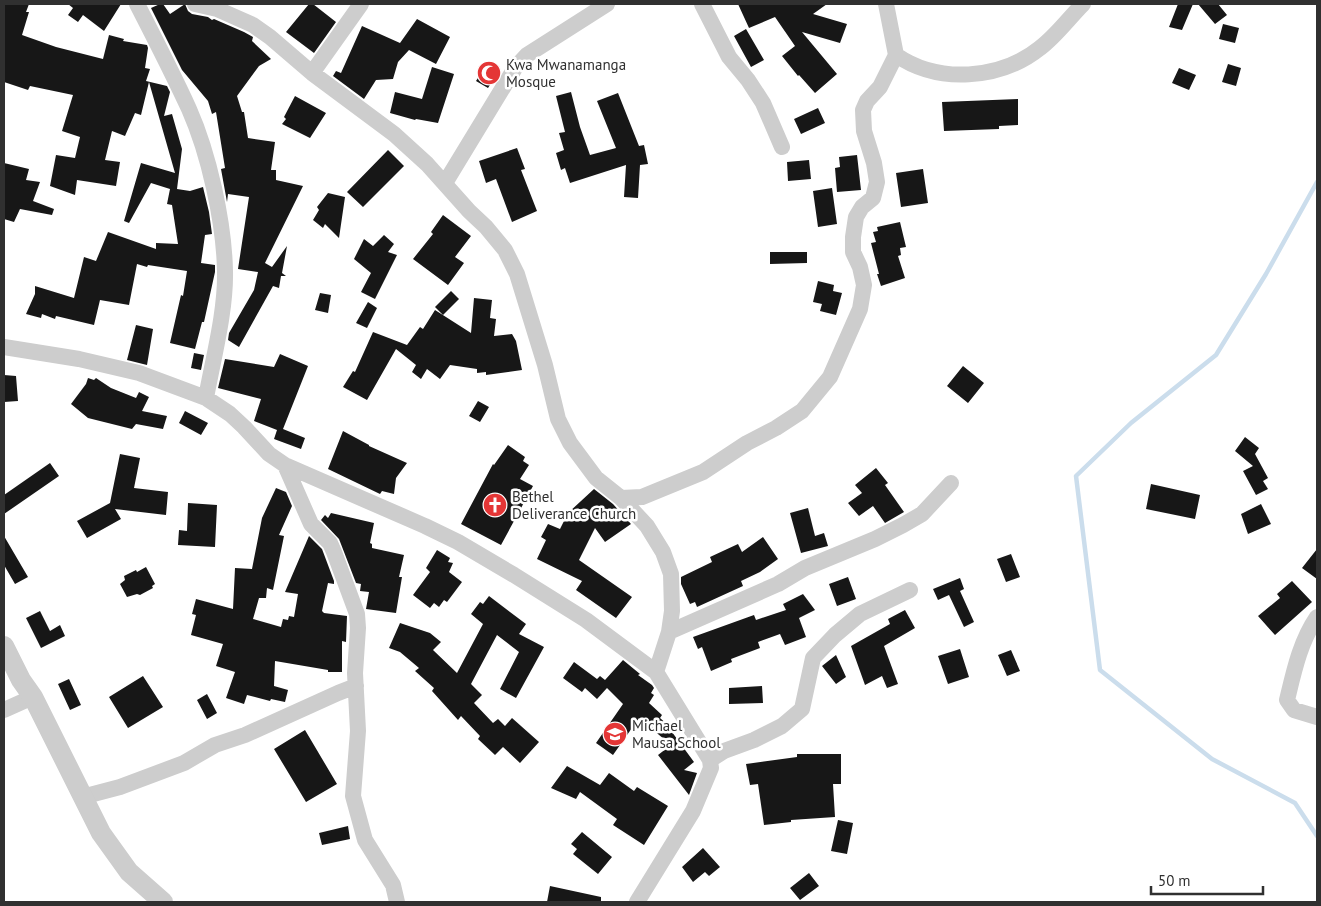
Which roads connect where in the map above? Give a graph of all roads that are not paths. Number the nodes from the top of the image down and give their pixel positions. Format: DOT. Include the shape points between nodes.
graph roads {
  1 [pos="137,4"];
  2 [pos="195,4"];
  3 [pos="361,4"];
  4 [pos="607,4"];
  5 [pos="702,4"];
  6 [pos="886,4"];
  7 [pos="1083,4"];
  8 [pos="896,55"];
  9 [pos="312,73"];
  10 [pos="782,147"];
  11 [pos="444,183"];
  12 [pos="4,347"];
  13 [pos="206,398"];
  14 [pos="284,464"];
  15 [pos="951,483"];
  16 [pos="621,498"];
  17 [pos="910,590"];
  18 [pos="1317,617"];
  19 [pos="669,632"];
  20 [pos="4,646"];
  21 [pos="656,672"];
  22 [pos="356,686"];
  23 [pos="33,697"];
  24 [pos="4,710"];
  25 [pos="1317,717"];
  26 [pos="710,760"];
  27 [pos="82,797"];
  28 [pos="163,902"];
  29 [pos="397,902"];
  30 [pos="637,902"];
  1 -- 13 [label="street" via="200,136 221,223 224,296"];
  2 -- 9 [label="street" via="218,9 253,25"];
  3 -- 9 [label="street"];
  4 -- 11 [label="street" via="527,55 515,68"];
  5 -- 10 [label="street" via="729,57 763,103"];
  6 -- 8 [label="street"];
  7 -- 8 [label="street" via="1040,48 1008,67 966,75 938,73 907,63"];
  8 -- 16 [label="street" via="863,110 864,131 877,182 873,198 862,207 856,218 853,237 853,252 864,286 860,309 830,377 802,411 703,472 642,497"];
  9 -- 11 [label="street" via="394,134"];
  11 -- 16 [label="street" via="505,250 517,274 558,419 570,443 596,478"];
  12 -- 13 [label="street" via="139,373"];
  13 -- 14 [label="street" via="230,414 269,454"];
  14 -- 21 [label="street" via="458,542 586,620"];
  14 -- 22 [label="street" via="311,524 330,543 357,614"];
  15 -- 19 [label="street" via="922,514 903,525"];
  16 -- 19 [label="street" via="647,526 663,552 671,574"];
  17 -- 26 [label="street" via="860,614 813,658 802,709 782,726 724,750"];
  18 -- 25 [label="street" via="1302,644 1287,700 1294,710"];
  19 -- 21 [label="street"];
  20 -- 23 [label="street"];
  21 -- 26 [label="street"];
  22 -- 27 [label="street" via="215,745 184,763 120,787"];
  22 -- 29 [label="street" via="358,731 353,796 365,840 393,885"];
  23 -- 24 [label="street"];
  23 -- 27 [label="street"];
  26 -- 30 [label="street" via="711,768 693,811"];
  27 -- 28 [label="street" via="101,833 129,872"];
}
